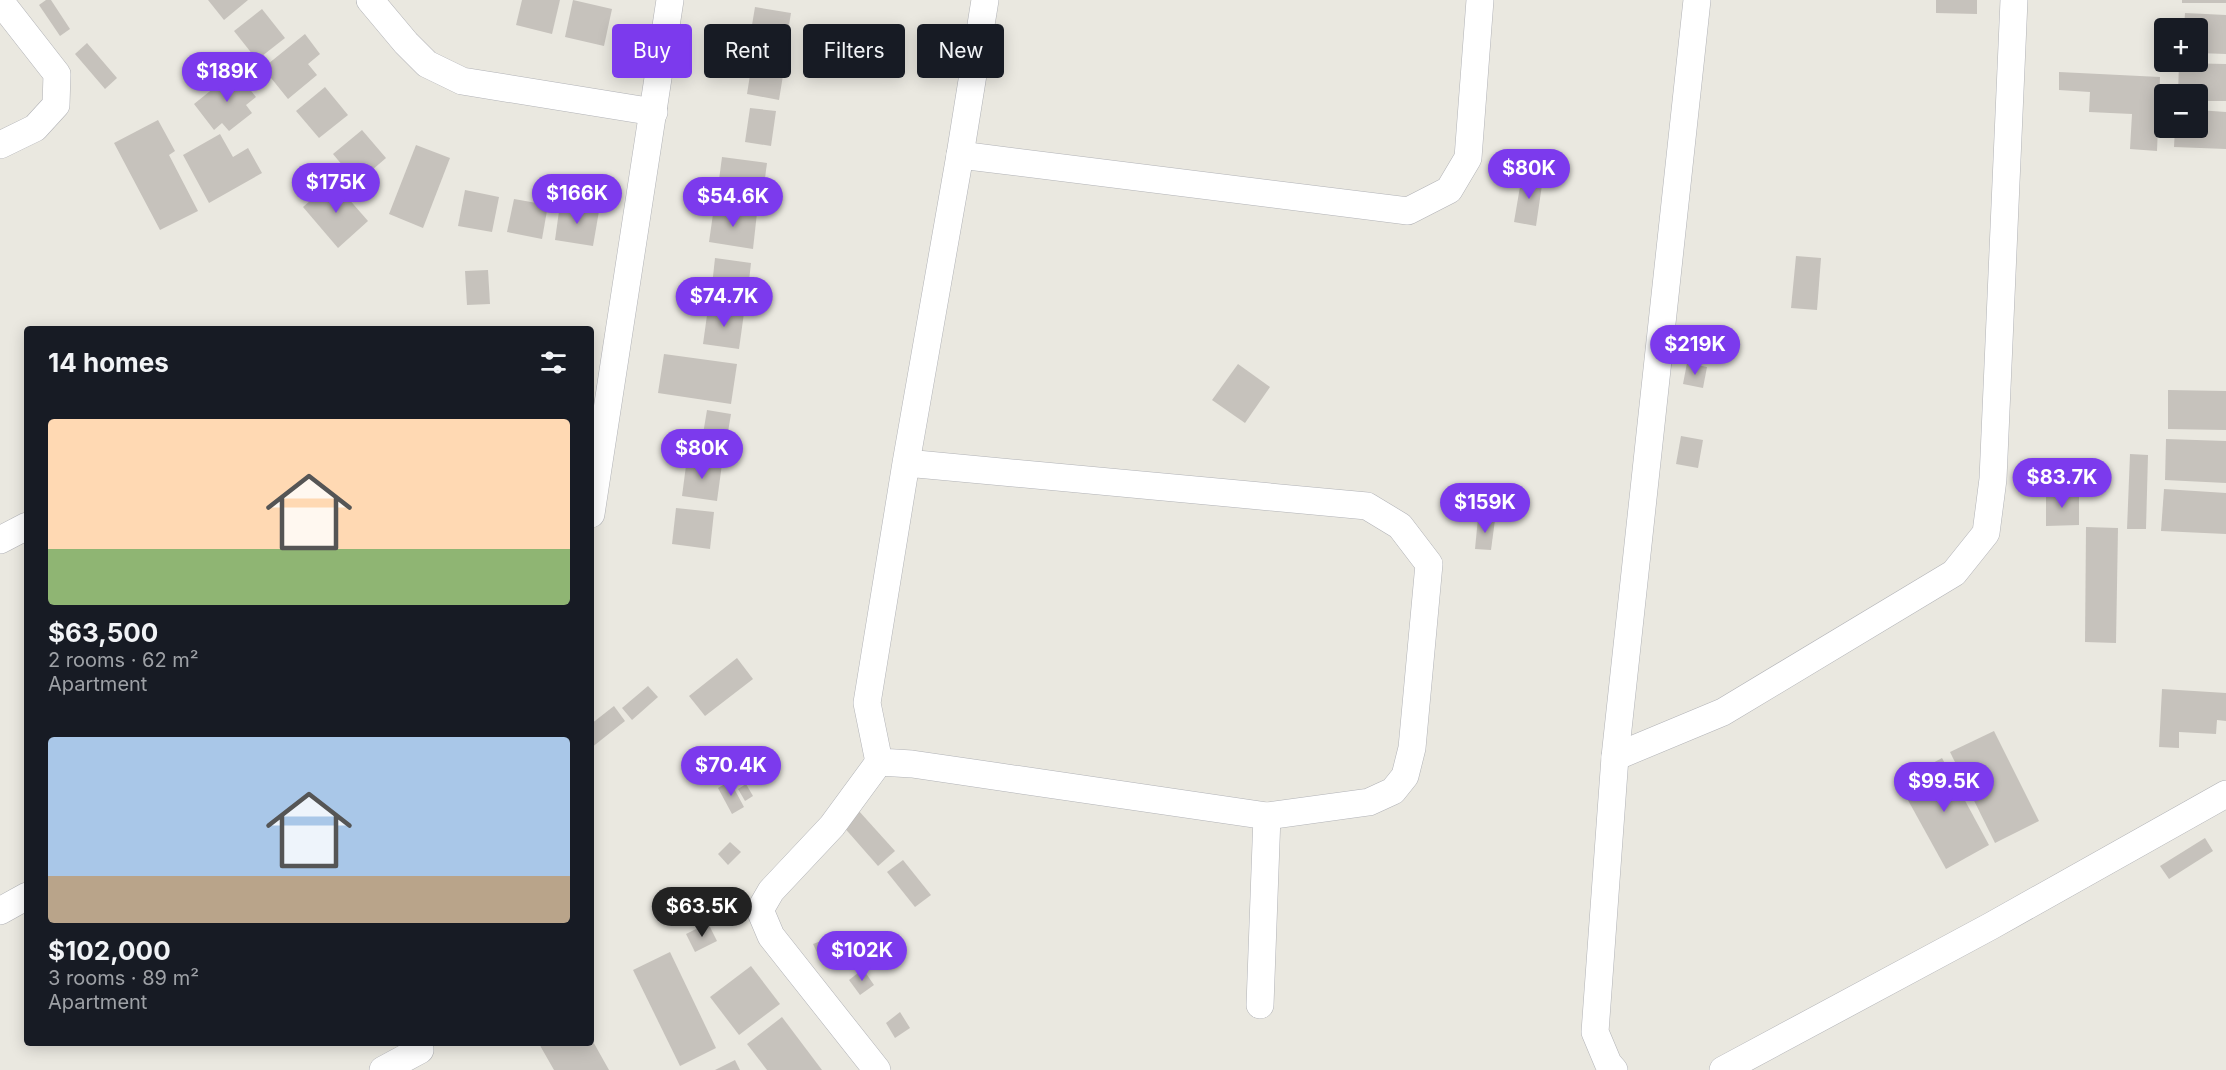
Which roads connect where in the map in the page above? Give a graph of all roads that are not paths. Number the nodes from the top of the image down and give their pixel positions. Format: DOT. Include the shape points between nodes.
graph roads {
  1 [pos="370,0"];
  2 [pos="670,0"];
  3 [pos="985,0"];
  4 [pos="1480,0"];
  5 [pos="1697,0"];
  6 [pos="2014,0"];
  7 [pos="0,1"];
  8 [pos="654,112"];
  9 [pos="0,145"];
  10 [pos="960,155"];
  11 [pos="906,463"];
  12 [pos="594,495"];
  13 [pos="24,528"];
  14 [pos="0,540"];
  15 [pos="1615,757"];
  16 [pos="879,762"];
  17 [pos="2226,794"];
  18 [pos="1267,816"];
  19 [pos="24,898"];
  20 [pos="0,911"];
  21 [pos="1260,1005"];
  22 [pos="420,1050"];
  23 [pos="383,1070"];
  24 [pos="877,1070"];
  25 [pos="1614,1070"];
  26 [pos="1724,1070"];
  1 -- 8 [label="street" via="427,64 462,81"];
  2 -- 8 [label="street"];
  3 -- 10 [label="street"];
  4 -- 10 [label="street" via="1468,158 1449,190 1408,211"];
  5 -- 15 [label="street"];
  6 -- 15 [label="street" via="1993,479 1986,533 1954,573 1723,712"];
  7 -- 9 [label="street" via="57,74 56,105 35,128"];
  8 -- 12 [label="street"];
  10 -- 11 [label="street"];
  11 -- 16 [label="street" via="867,703"];
  11 -- 18 [label="street" via="1367,506 1400,526 1429,564 1412,748 1405,776 1393,791 1369,802"];
  13 -- 14 [label="street"];
  15 -- 25 [label="street" via="1595,1032"];
  16 -- 18 [label="street"];
  16 -- 24 [label="street" via="832,826 771,891 760,910 771,936"];
  17 -- 26 [label="street"];
  18 -- 21 [label="street"];
  19 -- 20 [label="street"];
  22 -- 23 [label="street"];
}
